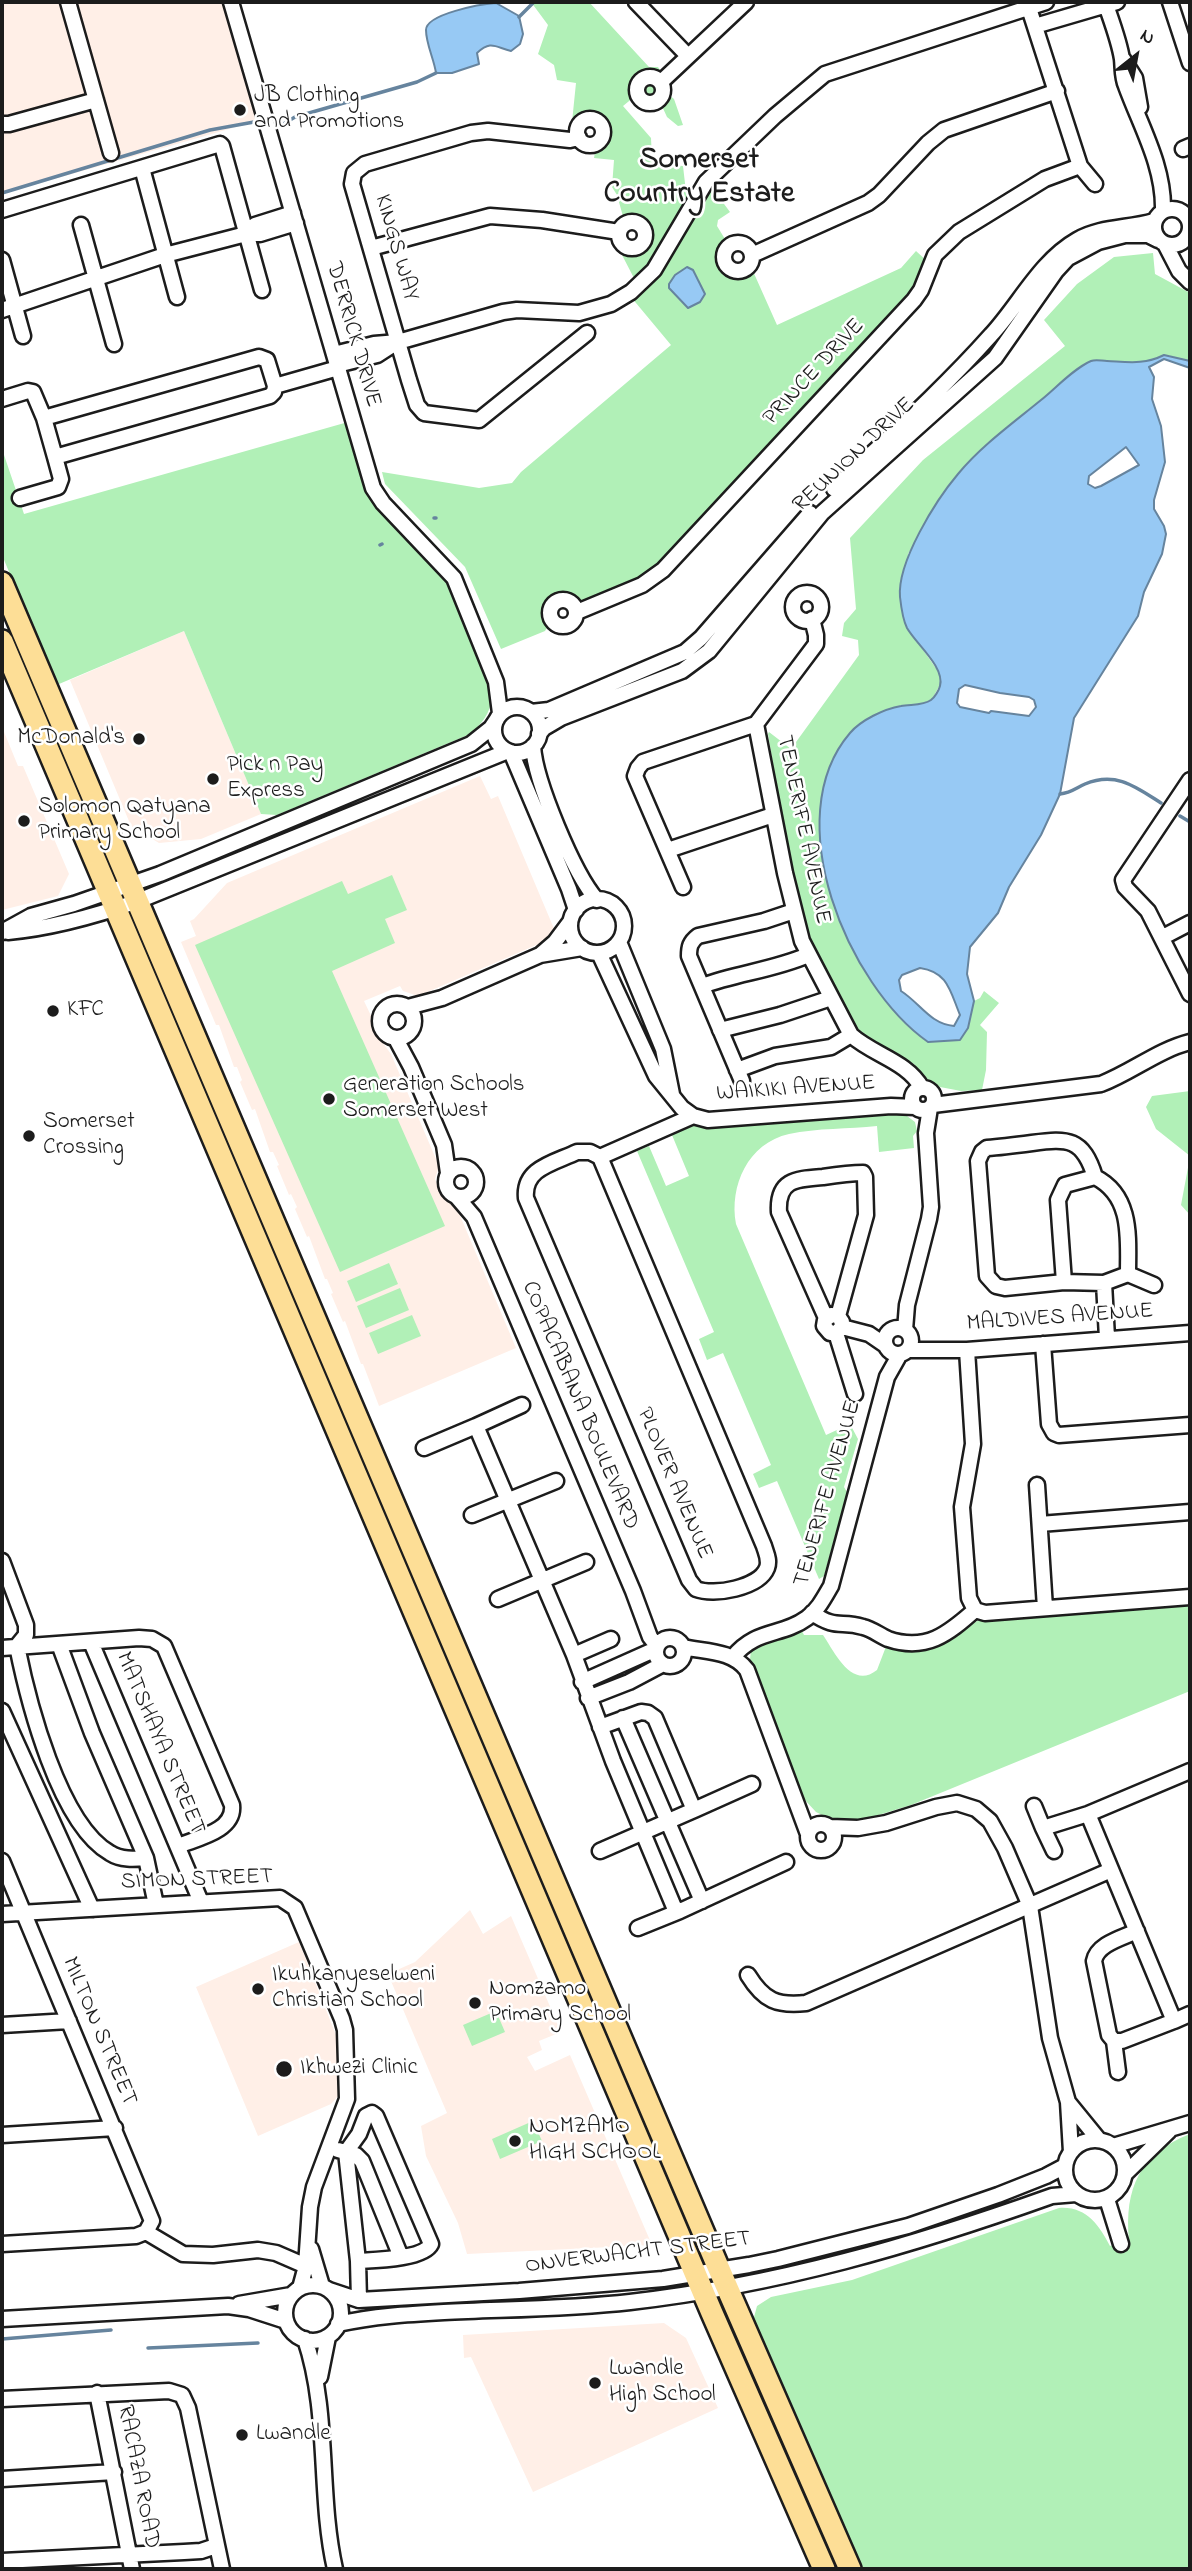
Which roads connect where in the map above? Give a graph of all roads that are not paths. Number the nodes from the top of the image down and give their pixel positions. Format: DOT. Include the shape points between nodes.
graph roads {
  1 [pos="68,2"];
  2 [pos="232,2"];
  3 [pos="636,2"];
  4 [pos="1046,2"];
  5 [pos="1109,2"];
  6 [pos="1170,2"];
  7 [pos="1028,4"];
  8 [pos="736,5"];
  9 [pos="1184,23"];
  10 [pos="1035,26"];
  11 [pos="688,56"];
  12 [pos="1190,63"];
  13 [pos="660,82"];
  14 [pos="1057,91"];
  15 [pos="96,100"];
  16 [pos="2,124"];
  17 [pos="579,138"];
  18 [pos="111,153"];
  19 [pos="1080,166"];
  20 [pos="142,168"];
  21 [pos="1159,174"];
  22 [pos="1095,184"];
  23 [pos="2,210"];
  24 [pos="1186,214"];
  25 [pos="1158,216"];
  26 [pos="294,218"];
  27 [pos="81,225"];
  28 [pos="619,232"];
  29 [pos="246,234"];
  30 [pos="1186,238"];
  31 [pos="1162,242"];
  32 [pos="371,248"];
  33 [pos="165,255"];
  34 [pos="752,255"];
  35 [pos="2,260"];
  36 [pos="1190,271"];
  37 [pos="96,277"];
  38 [pos="1190,282"];
  39 [pos="262,290"];
  40 [pos="177,297"];
  41 [pos="8,308"];
  42 [pos="587,333"];
  43 [pos="23,336"];
  44 [pos="398,342"];
  45 [pos="114,344"];
  46 [pos="336,362"];
  47 [pos="275,386"];
  48 [pos="2,398"];
  49 [pos="44,418"];
  50 [pos="55,457"];
  51 [pos="20,498"];
  52 [pos="2,583"];
  53 [pos="577,612"];
  54 [pos="812,619"];
  55 [pos="2,641"];
  56 [pos="484,652"];
  57 [pos="525,709"];
  58 [pos="498,716"];
  59 [pos="756,724"];
  60 [pos="536,740"];
  61 [pos="510,751"];
  62 [pos="1190,780"];
  63 [pos="773,814"];
  64 [pos="668,850"];
  65 [pos="683,887"];
  66 [pos="134,893"];
  67 [pos="112,900"];
  68 [pos="597,900"];
  69 [pos="794,911"];
  70 [pos="573,916"];
  71 [pos="1190,923"];
  72 [pos="2,932"];
  73 [pos="1163,937"];
  74 [pos="619,942"];
  75 [pos="582,948"];
  76 [pos="599,953"];
  77 [pos="540,954"];
  78 [pos="808,955"];
  79 [pos="702,986"];
  80 [pos="1190,994"];
  81 [pos="442,998"];
  82 [pos="831,998"];
  83 [pos="408,1007"];
  84 [pos="413,1028"];
  85 [pos="720,1030"];
  86 [pos="851,1035"];
  87 [pos="396,1039"];
  88 [pos="1190,1042"];
  89 [pos="411,1067"];
  90 [pos="673,1095"];
  91 [pos="923,1100"];
  92 [pos="693,1116"];
  93 [pos="600,1157"];
  94 [pos="455,1170"];
  95 [pos="1095,1177"];
  96 [pos="473,1191"];
  97 [pos="456,1196"];
  98 [pos="474,1217"];
  99 [pos="1128,1274"];
  100 [pos="1064,1282"];
  101 [pos="1104,1283"];
  102 [pos="1154,1285"];
  103 [pos="835,1323"];
  104 [pos="1190,1333"];
  105 [pos="1107,1338"];
  106 [pos="897,1341"];
  107 [pos="1043,1344"];
  108 [pos="967,1350"];
  109 [pos="855,1394"];
  110 [pos="522,1405"];
  111 [pos="1190,1425"];
  112 [pos="476,1426"];
  113 [pos="424,1448"];
  114 [pos="556,1481"];
  115 [pos="1037,1486"];
  116 [pos="509,1502"];
  117 [pos="1190,1512"];
  118 [pos="472,1515"];
  119 [pos="1040,1524"];
  120 [pos="2,1561"];
  121 [pos="586,1562"];
  122 [pos="543,1582"];
  123 [pos="1190,1597"];
  124 [pos="498,1599"];
  125 [pos="1045,1608"];
  126 [pos="975,1609"];
  127 [pos="812,1613"];
  128 [pos="611,1639"];
  129 [pos="91,1642"];
  130 [pos="59,1644"];
  131 [pos="660,1644"];
  132 [pos="17,1646"];
  133 [pos="2,1648"];
  134 [pos="682,1654"];
  135 [pos="574,1655"];
  136 [pos="733,1657"];
  137 [pos="663,1664"];
  138 [pos="582,1682"];
  139 [pos="588,1698"];
  140 [pos="2,1711"];
  141 [pos="623,1718"];
  142 [pos="600,1727"];
  143 [pos="1190,1771"];
  144 [pos="752,1784"];
  145 [pos="795,1797"];
  146 [pos="1034,1807"];
  147 [pos="694,1810"];
  148 [pos="1088,1814"];
  149 [pos="668,1821"];
  150 [pos="826,1825"];
  151 [pos="858,1828"];
  152 [pos="1043,1828"];
  153 [pos="643,1833"];
  154 [pos="808,1834"];
  155 [pos="834,1842"];
  156 [pos="178,1846"];
  157 [pos="600,1851"];
  158 [pos="1054,1851"];
  159 [pos="146,1858"];
  160 [pos="2,1861"];
  161 [pos="786,1862"];
  162 [pos="1111,1870"];
  163 [pos="702,1901"];
  164 [pos="201,1902"];
  165 [pos="156,1905"];
  166 [pos="1030,1906"];
  167 [pos="92,1909"];
  168 [pos="680,1911"];
  169 [pos="23,1913"];
  170 [pos="2,1914"];
  171 [pos="638,1928"];
  172 [pos="1137,1931"];
  173 [pos="748,1975"];
  174 [pos="1190,2014"];
  175 [pos="69,2021"];
  176 [pos="1174,2021"];
  177 [pos="2,2025"];
  178 [pos="1114,2040"];
  179 [pos="1118,2072"];
  180 [pos="1068,2102"];
  181 [pos="1190,2123"];
  182 [pos="115,2128"];
  183 [pos="1171,2130"];
  184 [pos="2,2135"];
  185 [pos="1099,2140"];
  186 [pos="1114,2146"];
  187 [pos="329,2147"];
  188 [pos="345,2152"];
  189 [pos="1071,2152"];
  190 [pos="1065,2166"];
  191 [pos="1125,2175"];
  192 [pos="1076,2194"];
  193 [pos="1107,2199"];
  194 [pos="149,2227"];
  195 [pos="309,2241"];
  196 [pos="2,2244"];
  197 [pos="1121,2244"];
  198 [pos="401,2258"];
  199 [pos="358,2261"];
  200 [pos="306,2266"];
  201 [pos="723,2278"];
  202 [pos="699,2282"];
  203 [pos="326,2288"];
  204 [pos="296,2291"];
  205 [pos="359,2300"];
  206 [pos="228,2306"];
  207 [pos="2,2319"];
  208 [pos="286,2321"];
  209 [pos="338,2324"];
  210 [pos="328,2337"];
  211 [pos="304,2339"];
  212 [pos="318,2392"];
  213 [pos="97,2393"];
  214 [pos="2,2399"];
  215 [pos="114,2472"];
  216 [pos="2,2479"];
  217 [pos="216,2546"];
  218 [pos="129,2554"];
  219 [pos="2,2561"];
  220 [pos="44,2564"];
  221 [pos="132,2569"];
  222 [pos="222,2569"];
  223 [pos="335,2569"];
  224 [pos="824,2569"];
  225 [pos="850,2569"];
  1 -- 15 [label="street"];
  2 -- 26 [label="street, DERRICK DRIVE"];
  3 -- 11 [label="street"];
  4 -- 7 [label="street"];
  5 -- 10 [label="street"];
  5 -- 21 [label="street" via="1125,85"];
  6 -- 9 [label="street"];
  7 -- 10 [label="street"];
  7 -- 44 [label="street" via="837,69 813,82 706,182 654,270 611,304 579,313 503,312"];
  8 -- 11 [label="street"];
  9 -- 12 [label="street"];
  10 -- 14 [label="street"];
  11 -- 13 [label="street"];
  14 -- 19 [label="street"];
  14 -- 34 [label="street" via="944,130 868,203"];
  15 -- 16 [label="street"];
  15 -- 18 [label="street"];
  17 -- 32 [label="street, KINGS WAY" via="504,131 471,133 371,162 354,173 352,184"];
  19 -- 22 [label="street"];
  19 -- 53 [label="street, PRINCE DRIVE" via="1045,179 952,237 935,255 914,300 663,569 642,585"];
  20 -- 23 [label="street"];
  20 -- 29 [label="street" via="221,145"];
  20 -- 33 [label="street"];
  21 -- 24 [label="street"];
  21 -- 25 [label="street" via="1163,190"];
  24 -- 25 [label="street" via="1168,208"];
  24 -- 30 [label="street" via="1190,226"];
  25 -- 31 [label="street" via="1154,234"];
  25 -- 57 [label="street, REUNION DRIVE" via="1140,225 1093,232 1059,252 962,367 815,508 685,652 549,710"];
  26 -- 29 [label="street" via="260,234"];
  26 -- 46 [label="street, DERRICK DRIVE"];
  27 -- 37 [label="street"];
  28 -- 32 [label="street" via="490,216"];
  29 -- 33 [label="street"];
  29 -- 39 [label="street"];
  30 -- 31 [label="street"];
  30 -- 36 [label="street" via="1181,257"];
  31 -- 38 [label="street"];
  31 -- 60 [label="street, REUNION DRIVE" via="1148,235 1125,235 1098,242 1068,258 995,358 822,513 698,661 561,718 544,728"];
  32 -- 44 [label="street, KINGS WAY"];
  33 -- 37 [label="street"];
  33 -- 40 [label="street"];
  35 -- 41 [label="street"];
  37 -- 41 [label="street"];
  37 -- 45 [label="street"];
  41 -- 43 [label="street"];
  42 -- 44 [label="street, KINGS WAY" via="486,417 473,421 421,410"];
  44 -- 46 [label="street" via="377,355"];
  46 -- 47 [label="street"];
  46 -- 56 [label="street, DERRICK DRIVE" via="373,488 454,578"];
  47 -- 49 [label="street" via="267,360 259,357"];
  47 -- 50 [label="street" via="270,396"];
  48 -- 49 [label="street" via="33,392"];
  49 -- 50 [label="street"];
  50 -- 51 [label="street" via="61,478 58,487"];
  52 -- 66 [label="highway"];
  54 -- 59 [label="street" via="816,644"];
  55 -- 67 [label="highway"];
  56 -- 57 [label="street, DERRICK DRIVE" via="503,687"];
  56 -- 58 [label="street, DERRICK DRIVE" via="498,690"];
  57 -- 58 [label="street" via="509,708"];
  57 -- 60 [label="street" via="537,720"];
  58 -- 61 [label="street" via="496,740"];
  58 -- 66 [label="street" via="471,744"];
  59 -- 63 [label="street, TENERIFE AVENUE"];
  59 -- 64 [label="street" via="654,758 638,768 635,776"];
  60 -- 61 [label="street" via="523,752"];
  60 -- 68 [label="street" via="538,776 582,879"];
  61 -- 66 [label="street"];
  61 -- 70 [label="street"];
  62 -- 73 [label="street" via="1124,880"];
  63 -- 64 [label="street"];
  63 -- 69 [label="street, TENERIFE AVENUE"];
  64 -- 65 [label="street"];
  66 -- 67 [label="street"];
  66 -- 201 [label="highway"];
  67 -- 72 [label="street" via="41,929"];
  67 -- 202 [label="highway"];
  68 -- 70 [label="street" via="586,902"];
  68 -- 74 [label="street" via="611,903 622,917"];
  69 -- 78 [label="street, TENERIFE AVENUE"];
  69 -- 79 [label="street" via="691,941 689,956"];
  70 -- 75 [label="street" via="573,939"];
  70 -- 77 [label="street"];
  71 -- 73 [label="street"];
  73 -- 80 [label="street"];
  74 -- 76 [label="street"];
  74 -- 90 [label="street" via="663,1049"];
  75 -- 76 [label="street"];
  75 -- 77 [label="street"];
  76 -- 90 [label="street, WAIKIKI AVENUE" via="656,1076"];
  77 -- 81 [label="street"];
  78 -- 79 [label="street" via="787,965"];
  78 -- 82 [label="street, TENERIFE AVENUE"];
  79 -- 85 [label="street"];
  81 -- 83 [label="street"];
  81 -- 84 [label="street"];
  82 -- 85 [label="street"];
  82 -- 86 [label="street, TENERIFE AVENUE"];
  83 -- 84 [label="street" via="414,1017"];
  83 -- 87 [label="street" via="391,1005 382,1012 382,1029"];
  84 -- 87 [label="street"];
  84 -- 89 [label="street"];
  85 -- 86 [label="street" via="739,1075 775,1056 831,1047"];
  86 -- 91 [label="street, TENERIFE AVENUE" via="906,1071"];
  87 -- 89 [label="street"];
  88 -- 91 [label="street, WAIKIKI AVENUE" via="1171,1047 1101,1084"];
  89 -- 94 [label="street"];
  90 -- 92 [label="street, WAIKIKI AVENUE"];
  91 -- 92 [label="street, WAIKIKI AVENUE" via="708,1120"];
  91 -- 106 [label="street, TENERIFE AVENUE" via="931,1207"];
  92 -- 93 [label="street, PLOVER AVENUE"];
  93 -- 93 [label="street, PLOVER AVENUE" via="577,1152 531,1174 526,1198 689,1580 696,1589 716,1593 750,1583 766,1569 766,1553"];
  94 -- 96 [label="street" via="470,1170 475,1176"];
  94 -- 97 [label="street" via="446,1186"];
  95 -- 99 [label="street" via="1125,1210"];
  95 -- 100 [label="street" via="1065,1185 1058,1200"];
  95 -- 100 [label="street" via="1087,1157 1061,1139 987,1148 979,1156 991,1283 1005,1288"];
  96 -- 97 [label="street"];
  96 -- 98 [label="street, COPACABANA BOULEVARD"];
  97 -- 98 [label="street, COPACABANA BOULEVARD"];
  98 -- 131 [label="street, COPACABANA BOULEVARD" via="643,1614"];
  99 -- 101 [label="street"];
  99 -- 102 [label="street"];
  100 -- 101 [label="street"];
  101 -- 105 [label="street"];
  103 -- 103 [label="street" via="779,1212 778,1200 795,1180 863,1173 866,1215"];
  103 -- 106 [label="street"];
  103 -- 109 [label="street"];
  104 -- 105 [label="street, MALDIVES AVENUE"];
  105 -- 107 [label="street, MALDIVES AVENUE"];
  106 -- 108 [label="street, MALDIVES AVENUE"];
  106 -- 127 [label="street, TENERIFE AVENUE" via="831,1586"];
  107 -- 108 [label="street, MALDIVES AVENUE"];
  107 -- 111 [label="street" via="1049,1424 1054,1433"];
  108 -- 126 [label="street" via="973,1444 962,1507 969,1598"];
  110 -- 112 [label="street"];
  112 -- 113 [label="street"];
  112 -- 116 [label="street"];
  114 -- 116 [label="street"];
  115 -- 119 [label="street"];
  116 -- 118 [label="street"];
  116 -- 122 [label="street"];
  117 -- 119 [label="street"];
  119 -- 125 [label="street"];
  120 -- 132 [label="street" via="26,1628"];
  121 -- 122 [label="street"];
  122 -- 124 [label="street"];
  122 -- 135 [label="street"];
  123 -- 125 [label="street"];
  125 -- 126 [label="street" via="982,1613"];
  126 -- 127 [label="street" via="950,1632 920,1643 891,1640 863,1627 830,1624"];
  127 -- 136 [label="street, TENERIFE AVENUE" via="788,1628 757,1637"];
  128 -- 135 [label="street"];
  129 -- 130 [label="street"];
  129 -- 156 [label="street, MATSHAYA STREET"];
  129 -- 156 [label="street" via="139,1638 164,1646 232,1805 232,1818 225,1825"];
  130 -- 132 [label="street"];
  130 -- 159 [label="street"];
  131 -- 134 [label="street" via="676,1639"];
  131 -- 137 [label="street" via="657,1658"];
  131 -- 138 [label="street"];
  132 -- 133 [label="street"];
  132 -- 159 [label="street" via="26,1690 74,1813 108,1853"];
  134 -- 136 [label="street"];
  134 -- 137 [label="street" via="674,1665"];
  135 -- 138 [label="street"];
  136 -- 145 [label="street" via="747,1670"];
  137 -- 139 [label="street"];
  138 -- 139 [label="street"];
  139 -- 142 [label="street"];
  140 -- 167 [label="street"];
  141 -- 142 [label="street"];
  141 -- 147 [label="street" via="641,1712 655,1718"];
  141 -- 149 [label="street"];
  142 -- 153 [label="street"];
  143 -- 148 [label="street"];
  144 -- 147 [label="street"];
  145 -- 150 [label="street"];
  145 -- 154 [label="street"];
  146 -- 152 [label="street"];
  147 -- 149 [label="street"];
  148 -- 152 [label="street"];
  148 -- 162 [label="street"];
  149 -- 153 [label="street"];
  149 -- 163 [label="street"];
  150 -- 151 [label="street"];
  150 -- 154 [label="street" via="810,1829"];
  150 -- 155 [label="street" via="835,1833"];
  151 -- 155 [label="street"];
  151 -- 166 [label="street" via="957,1803 976,1809 990,1821"];
  152 -- 158 [label="street"];
  153 -- 157 [label="street"];
  153 -- 168 [label="street" via="674,1907"];
  154 -- 155 [label="street" via="817,1850"];
  156 -- 164 [label="street, MATSHAYA STREET"];
  159 -- 165 [label="street"];
  160 -- 169 [label="street, MILTON STREET"];
  161 -- 163 [label="street"];
  162 -- 166 [label="street"];
  162 -- 172 [label="street"];
  163 -- 168 [label="street"];
  164 -- 165 [label="street, SIMON STREET"];
  164 -- 187 [label="street, SIMON STREET" via="280,1898 298,1912 345,2030 347,2099"];
  165 -- 167 [label="street, SIMON STREET"];
  166 -- 173 [label="street" via="806,2003 780,2004 767,1998"];
  166 -- 180 [label="street" via="1050,2038"];
  167 -- 169 [label="street, SIMON STREET"];
  168 -- 171 [label="street"];
  169 -- 170 [label="street, SIMON STREET"];
  169 -- 175 [label="street, MILTON STREET"];
  172 -- 176 [label="street"];
  172 -- 178 [label="street" via="1095,1954"];
  174 -- 176 [label="street"];
  175 -- 177 [label="street"];
  175 -- 182 [label="street, MILTON STREET"];
  176 -- 178 [label="street"];
  178 -- 179 [label="street"];
  180 -- 185 [label="street"];
  180 -- 189 [label="street"];
  181 -- 183 [label="street"];
  182 -- 184 [label="street"];
  182 -- 194 [label="street, MILTON STREET"];
  183 -- 186 [label="street"];
  183 -- 191 [label="street"];
  185 -- 186 [label="street"];
  185 -- 189 [label="street" via="1083,2142"];
  186 -- 191 [label="street" via="1123,2159"];
  187 -- 188 [label="street"];
  187 -- 195 [label="street, SIMON STREET" via="314,2187"];
  188 -- 198 [label="street" via="362,2161"];
  188 -- 198 [label="street" via="366,2116 374,2114 431,2244 426,2251"];
  188 -- 199 [label="street"];
  189 -- 190 [label="street"];
  190 -- 192 [label="street" via="1067,2182"];
  190 -- 201 [label="street, ONVERWACHT STREET" via="998,2195 908,2225"];
  191 -- 193 [label="street" via="1119,2189"];
  192 -- 193 [label="street" via="1091,2201"];
  192 -- 201 [label="street, ONVERWACHT STREET" via="1052,2196 911,2244 754,2284"];
  193 -- 197 [label="street"];
  194 -- 196 [label="street" via="136,2236"];
  194 -- 200 [label="street" via="183,2254 258,2250"];
  195 -- 200 [label="street, SIMON STREET"];
  195 -- 203 [label="street, SIMON STREET"];
  198 -- 199 [label="street"];
  199 -- 205 [label="street"];
  200 -- 204 [label="street, SIMON STREET"];
  201 -- 202 [label="street, ONVERWACHT STREET"];
  201 -- 225 [label="highway"];
  202 -- 205 [label="street, ONVERWACHT STREET"];
  202 -- 209 [label="street, ONVERWACHT STREET" via="618,2303 374,2316"];
  202 -- 224 [label="highway"];
  203 -- 204 [label="street" via="307,2285"];
  203 -- 205 [label="street, ONVERWACHT STREET"];
  203 -- 209 [label="street" via="341,2309"];
  204 -- 206 [label="street"];
  204 -- 208 [label="street" via="287,2303"];
  206 -- 207 [label="street"];
  206 -- 208 [label="street"];
  208 -- 211 [label="street" via="291,2331"];
  209 -- 210 [label="street"];
  210 -- 211 [label="street"];
  210 -- 212 [label="street"];
  211 -- 212 [label="street"];
  212 -- 223 [label="street" via="324,2499"];
  213 -- 214 [label="street"];
  213 -- 215 [label="street, RACAZA ROAD"];
  213 -- 217 [label="street" via="169,2391 182,2395"];
  215 -- 216 [label="street"];
  215 -- 218 [label="street, RACAZA ROAD"];
  217 -- 218 [label="street" via="201,2551"];
  217 -- 222 [label="street"];
  218 -- 220 [label="street"];
  218 -- 221 [label="street, RACAZA ROAD"];
  219 -- 220 [label="street"];
}
